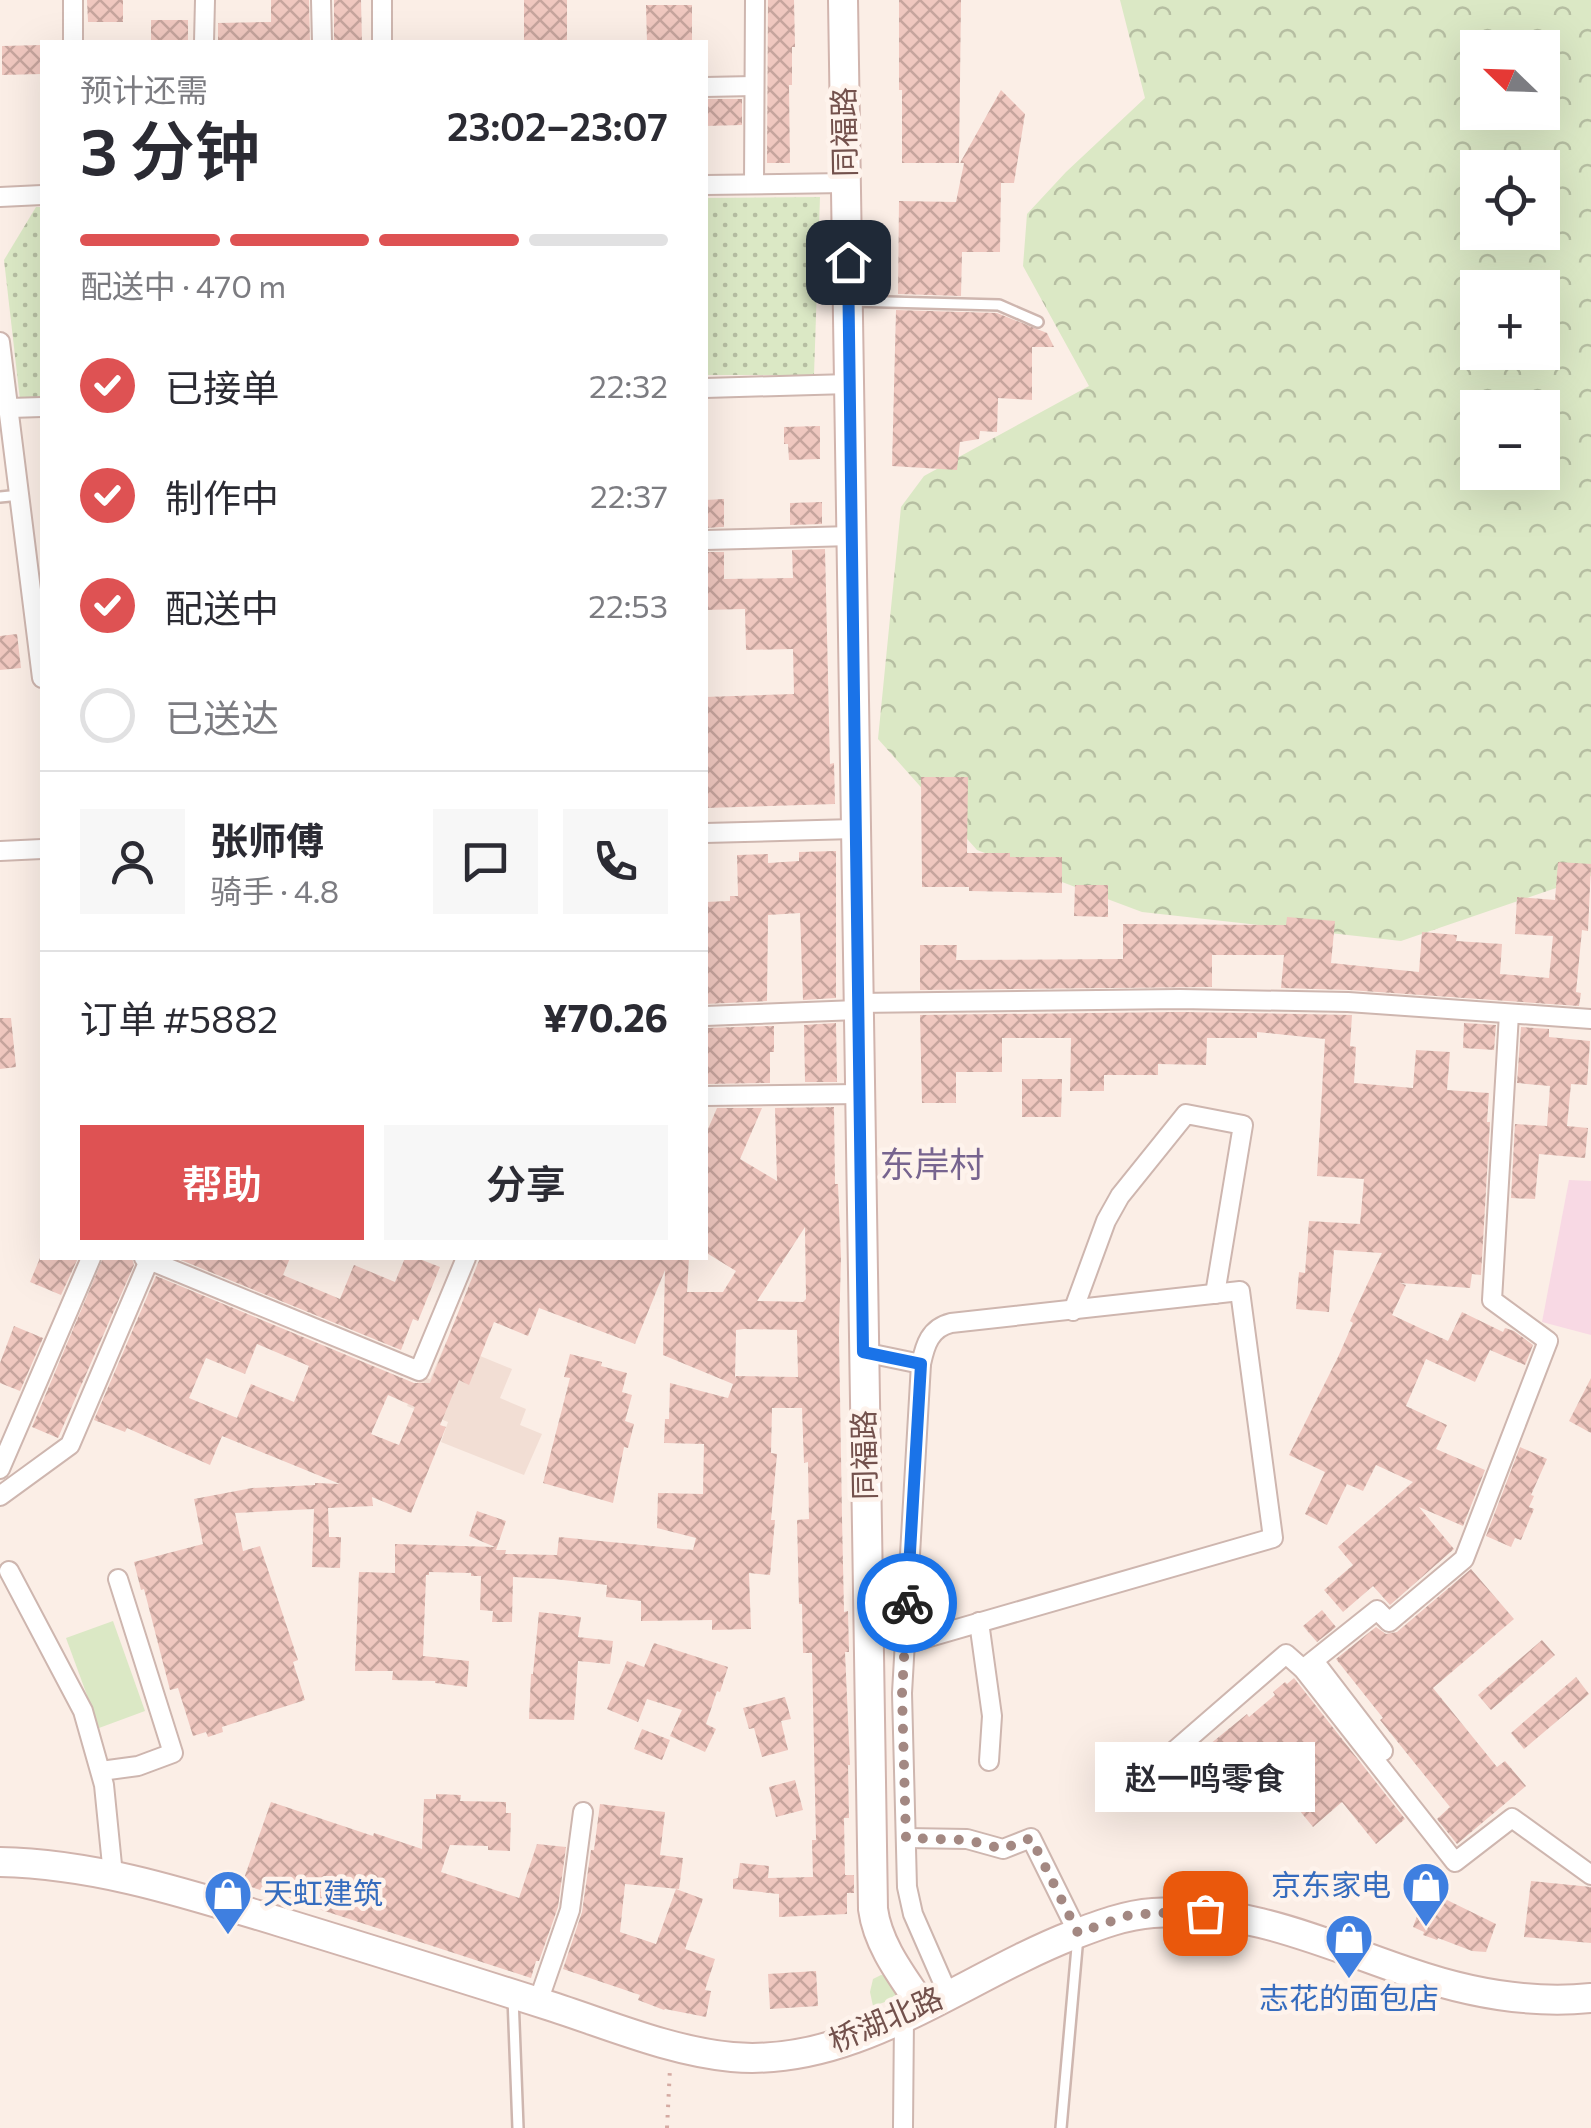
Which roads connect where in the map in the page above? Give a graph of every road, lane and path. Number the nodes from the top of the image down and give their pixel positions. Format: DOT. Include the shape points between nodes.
graph roads {
  1 [pos="73,0"];
  2 [pos="205,0"];
  3 [pos="322,0"];
  4 [pos="382,0"];
  5 [pos="755,0"];
  6 [pos="843,0"];
  7 [pos="73,40"];
  8 [pos="204,40"];
  9 [pos="322,40"];
  10 [pos="382,40"];
  11 [pos="754,86"];
  12 [pos="708,87"];
  13 [pos="846,183"];
  14 [pos="754,184"];
  15 [pos="708,185"];
  16 [pos="40,195"];
  17 [pos="0,197"];
  18 [pos="848,301"];
  19 [pos="1038,322"];
  20 [pos="0,342"];
  21 [pos="849,384"];
  22 [pos="708,388"];
  23 [pos="6,401"];
  24 [pos="40,407"];
  25 [pos="20,495"];
  26 [pos="0,497"];
  27 [pos="851,536"];
  28 [pos="708,540"];
  29 [pos="40,661"];
  30 [pos="854,829"];
  31 [pos="708,832"];
  32 [pos="40,849"];
  33 [pos="0,851"];
  34 [pos="857,1006"];
  35 [pos="1510,1014"];
  36 [pos="708,1016"];
  37 [pos="1591,1020"];
  38 [pos="859,1094"];
  39 [pos="708,1096"];
  40 [pos="90,1260"];
  41 [pos="147,1260"];
  42 [pos="153,1260"];
  43 [pos="465,1260"];
  44 [pos="1215,1294"];
  45 [pos="1074,1310"];
  46 [pos="863,1352"];
  47 [pos="921,1364"];
  48 [pos="0,1470"];
  49 [pos="0,1496"];
  50 [pos="10,1571"];
  51 [pos="118,1579"];
  52 [pos="978,1622"];
  53 [pos="905,1644"];
  54 [pos="1309,1665"];
  55 [pos="989,1762"];
  56 [pos="101,1771"];
  57 [pos="1136,1791"];
  58 [pos="583,1812"];
  59 [pos="906,1838"];
  60 [pos="0,1862"];
  61 [pos="113,1875"];
  62 [pos="1591,1875"];
  63 [pos="1078,1933"];
  64 [pos="526,1998"];
  65 [pos="1591,1998"];
  66 [pos="925,2006"];
  67 [pos="671,2056"];
  68 [pos="518,2128"];
  69 [pos="667,2128"];
  70 [pos="903,2128"];
  71 [pos="1060,2128"];
  1 -- 7 [label="street"];
  2 -- 8 [label="street"];
  3 -- 9 [label="street"];
  4 -- 10 [label="street"];
  5 -- 11 [label="street"];
  6 -- 13 [label="street, 同福路"];
  11 -- 12 [label="street"];
  11 -- 14 [label="street"];
  13 -- 14 [label="street"];
  13 -- 18 [label="street, 同福路"];
  14 -- 15 [label="street"];
  16 -- 17 [label="street"];
  18 -- 19 [label="lane" via="999,305"];
  18 -- 21 [label="street, 同福路"];
  20 -- 23 [label="street"];
  21 -- 22 [label="street"];
  21 -- 27 [label="street, 同福路"];
  23 -- 24 [label="street"];
  23 -- 25 [label="street"];
  25 -- 26 [label="lane"];
  25 -- 29 [label="street"];
  27 -- 28 [label="street"];
  27 -- 30 [label="street, 同福路"];
  30 -- 31 [label="street"];
  30 -- 34 [label="street, 同福路"];
  32 -- 33 [label="street"];
  34 -- 35 [label="street" via="1180,999"];
  34 -- 36 [label="street"];
  34 -- 38 [label="street, 同福路"];
  35 -- 37 [label="street"];
  35 -- 54 [label="street" via="1492,1300 1548,1341 1464,1559 1390,1622 1378,1610"];
  38 -- 39 [label="street"];
  38 -- 46 [label="street, 同福路"];
  40 -- 48 [label="street"];
  41 -- 49 [label="street" via="70,1446"];
  42 -- 43 [label="street" via="418,1370"];
  44 -- 45 [label="street"];
  44 -- 45 [label="street" via="1243,1124 1186,1114 1106,1220"];
  44 -- 52 [label="street" via="1240,1291 1274,1538"];
  45 -- 47 [label="street" via="941,1326"];
  46 -- 47 [label="street"];
  46 -- 66 [label="street, 同福路" via="873,1909 878,1934"];
  47 -- 53 [label="street"];
  50 -- 56 [label="street" via="84,1711"];
  51 -- 56 [label="street" via="173,1753"];
  52 -- 53 [label="street"];
  52 -- 55 [label="street" via="992,1716"];
  53 -- 59 [label="street"];
  54 -- 57 [label="street" via="1286,1654"];
  54 -- 62 [label="street" via="1455,1862 1512,1818"];
  56 -- 61 [label="street"];
  58 -- 64 [label="street" via="570,1910"];
  59 -- 63 [label="street" via="1003,1849 1031,1838"];
  59 -- 66 [label="street"];
  60 -- 61 [label="street, 桥湖北路"];
  61 -- 64 [label="street, 桥湖北路"];
  63 -- 65 [label="street, 桥湖北路" via="1126,1916 1205,1913 1258,1920 1464,1988 1517,1998"];
  63 -- 66 [label="street, 桥湖北路"];
  63 -- 71 [label="lane"];
  64 -- 67 [label="street, 桥湖北路"];
  64 -- 68 [label="lane"];
  66 -- 67 [label="street, 桥湖北路" via="858,2039 798,2055"];
  66 -- 70 [label="street"];
  67 -- 69 [label="path"];
}
